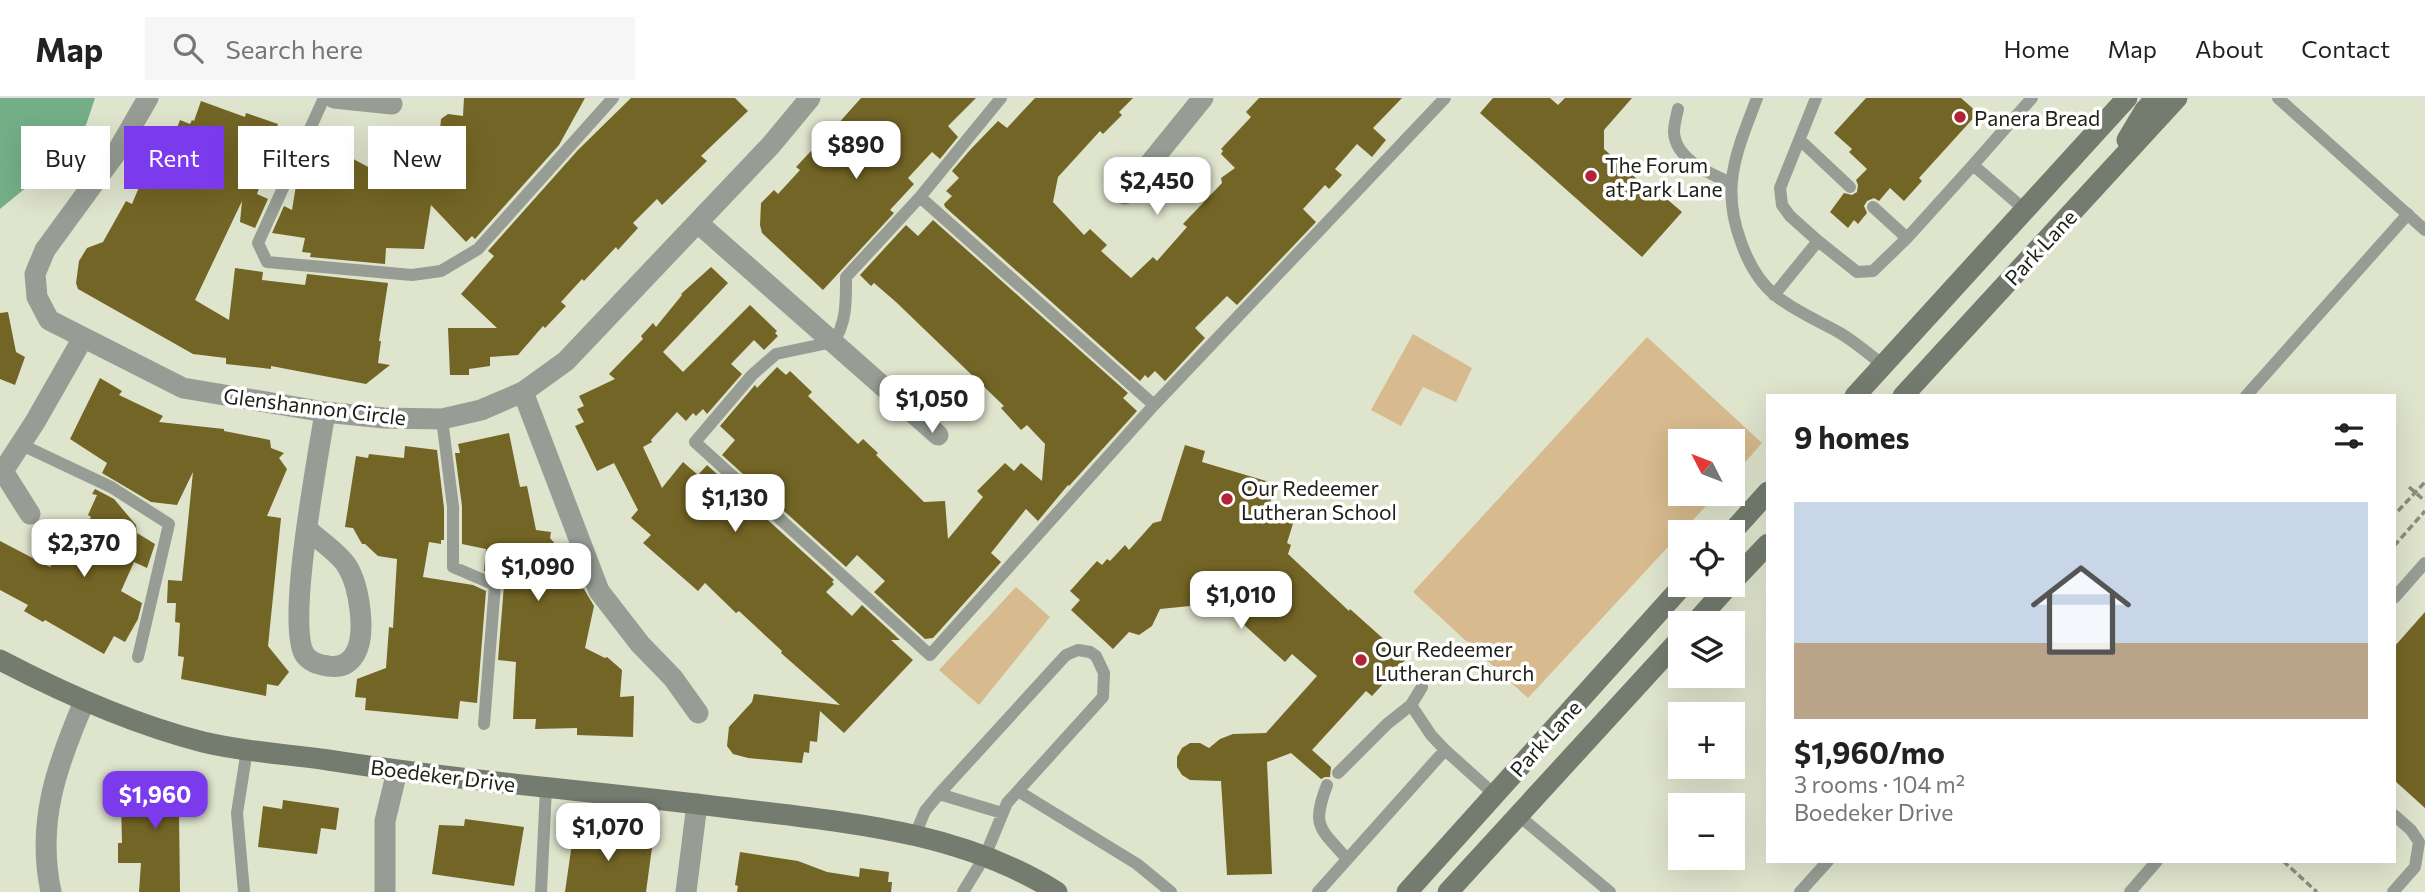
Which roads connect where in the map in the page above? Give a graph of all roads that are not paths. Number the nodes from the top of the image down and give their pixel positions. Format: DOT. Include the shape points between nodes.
graph roads {
  1 [pos="148,98"];
  2 [pos="324,98"];
  3 [pos="334,98"];
  4 [pos="593,98"];
  5 [pos="810,98"];
  6 [pos="1001,98"];
  7 [pos="1445,98"];
  8 [pos="1757,98"];
  9 [pos="1816,98"];
  10 [pos="2032,98"];
  11 [pos="2127,98"];
  12 [pos="2156,98"];
  13 [pos="2177,98"];
  14 [pos="2278,98"];
  15 [pos="1196,100"];
  16 [pos="609,103"];
  17 [pos="392,104"];
  18 [pos="1678,109"];
  19 [pos="1801,141"];
  20 [pos="2125,155"];
  21 [pos="1973,165"];
  22 [pos="1731,183"];
  23 [pos="1850,187"];
  24 [pos="1125,194"];
  25 [pos="920,197"];
  26 [pos="1873,207"];
  27 [pos="2024,209"];
  28 [pos="2408,214"];
  29 [pos="698,223"];
  30 [pos="2425,230"];
  31 [pos="1907,238"];
  32 [pos="1818,241"];
  33 [pos="1774,295"];
  34 [pos="83,338"];
  35 [pos="833,342"];
  36 [pos="1883,365"];
  37 [pos="523,392"];
  38 [pos="1911,393"];
  39 [pos="1857,394"];
  40 [pos="2248,394"];
  41 [pos="1154,405"];
  42 [pos="325,412"];
  43 [pos="442,419"];
  44 [pos="938,435"];
  45 [pos="20,444"];
  46 [pos="1766,494"];
  47 [pos="30,514"];
  48 [pos="1743,520"];
  49 [pos="308,530"];
  50 [pos="1766,546"];
  51 [pos="2425,563"];
  52 [pos="1745,568"];
  53 [pos="2396,596"];
  54 [pos="1672,597"];
  55 [pos="1718,597"];
  56 [pos="1706,611"];
  57 [pos="1668,652"];
  58 [pos="138,657"];
  59 [pos="0,660"];
  60 [pos="1422,687"];
  61 [pos="84,702"];
  62 [pos="1411,705"];
  63 [pos="698,713"];
  64 [pos="484,724"];
  65 [pos="247,750"];
  66 [pos="1445,750"];
  67 [pos="397,771"];
  68 [pos="1338,773"];
  69 [pos="1327,785"];
  70 [pos="546,788"];
  71 [pos="1018,791"];
  72 [pos="939,794"];
  73 [pos="1494,794"];
  74 [pos="697,804"];
  75 [pos="1002,813"];
  76 [pos="1518,815"];
  77 [pos="2396,817"];
  78 [pos="915,835"];
  79 [pos="985,856"];
  80 [pos="1348,859"];
  81 [pos="1826,863"];
  82 [pos="2155,863"];
  83 [pos="2133,891"];
  84 [pos="51,892"];
  85 [pos="244,892"];
  86 [pos="386,892"];
  87 [pos="541,892"];
  88 [pos="686,892"];
  89 [pos="963,892"];
  90 [pos="1056,892"];
  91 [pos="1171,892"];
  92 [pos="1318,892"];
  93 [pos="1407,892"];
  94 [pos="1448,892"];
  95 [pos="1610,892"];
  96 [pos="1800,892"];
  97 [pos="2393,892"];
  1 -- 34 [label="street, Glenshannon Circle" via="118,150 45,250 35,274 37,297 49,320"];
  2 -- 16 [label="lane" via="258,243 267,262 412,275 442,271 478,249"];
  3 -- 17 [label="street"];
  4 -- 16 [label="lane"];
  5 -- 29 [label="street, Glenshannon Circle"];
  6 -- 25 [label="lane"];
  7 -- 41 [label="lane"];
  8 -- 22 [label="lane"];
  9 -- 19 [label="lane"];
  10 -- 21 [label="lane"];
  11 -- 27 [label="main road, Park Lane"];
  12 -- 20 [label="main road" via="2125,144"];
  13 -- 20 [label="main road, Park Lane"];
  14 -- 28 [label="lane"];
  15 -- 24 [label="street"];
  18 -- 22 [label="lane" via="1674,135 1685,155 1705,172"];
  19 -- 23 [label="lane"];
  19 -- 32 [label="lane" via="1780,188 1782,205"];
  20 -- 38 [label="main road, Park Lane"];
  21 -- 27 [label="lane"];
  21 -- 31 [label="lane"];
  22 -- 33 [label="lane" via="1735,227 1758,277"];
  25 -- 35 [label="lane" via="846,277 848,293 840,333"];
  25 -- 41 [label="lane"];
  26 -- 31 [label="lane"];
  27 -- 36 [label="main road, Park Lane"];
  28 -- 30 [label="lane"];
  28 -- 40 [label="lane"];
  29 -- 35 [label="street"];
  29 -- 37 [label="street, Glenshannon Circle" via="566,362"];
  31 -- 32 [label="lane" via="1873,271 1857,272"];
  32 -- 33 [label="lane"];
  33 -- 36 [label="lane" via="1844,335"];
  34 -- 42 [label="street, Glenshannon Circle" via="183,388"];
  34 -- 45 [label="street"];
  35 -- 41 [label="lane" via="776,354 695,442 930,655"];
  35 -- 44 [label="street"];
  36 -- 38 [label="main road"];
  36 -- 39 [label="main road, Park Lane"];
  37 -- 43 [label="street, Glenshannon Circle" via="481,410"];
  37 -- 63 [label="street" via="599,591"];
  42 -- 43 [label="street, Glenshannon Circle"];
  42 -- 49 [label="street"];
  43 -- 64 [label="lane" via="453,507 453,567 495,585"];
  45 -- 47 [label="street" via="2,471"];
  45 -- 58 [label="lane" via="111,487 169,524"];
  46 -- 48 [label="main road"];
  49 -- 49 [label="street" via="298,593 299,641 313,662 335,667 346,664 356,653 362,631 357,590 345,564"];
  50 -- 52 [label="main road"];
  51 -- 53 [label="lane"];
  54 -- 73 [label="main road, Park Lane"];
  55 -- 56 [label="main road"];
  57 -- 76 [label="main road, Park Lane"];
  59 -- 61 [label="main road, Boedeker Drive"];
  60 -- 62 [label="lane"];
  61 -- 65 [label="main road, Boedeker Drive" via="203,742"];
  61 -- 84 [label="street" via="47,807 46,870"];
  62 -- 66 [label="lane"];
  62 -- 68 [label="lane"];
  65 -- 67 [label="main road, Boedeker Drive"];
  65 -- 85 [label="lane" via="237,813"];
  66 -- 73 [label="lane"];
  66 -- 80 [label="lane"];
  67 -- 70 [label="main road, Boedeker Drive"];
  67 -- 86 [label="street" via="385,821"];
  69 -- 80 [label="lane" via="1317,810 1321,829"];
  70 -- 74 [label="main road, Boedeker Drive"];
  70 -- 87 [label="lane"];
  71 -- 72 [label="lane" via="1103,697 1104,673 1090,652 1066,655"];
  71 -- 75 [label="lane"];
  71 -- 91 [label="lane" via="1136,864"];
  72 -- 75 [label="lane"];
  72 -- 78 [label="lane"];
  73 -- 76 [label="main road"];
  73 -- 93 [label="main road, Park Lane"];
  74 -- 78 [label="main road, Boedeker Drive"];
  74 -- 88 [label="street"];
  75 -- 79 [label="lane"];
  76 -- 94 [label="main road, Park Lane"];
  76 -- 95 [label="lane"];
  77 -- 97 [label="lane" via="2419,842 2415,867"];
  78 -- 79 [label="main road, Boedeker Drive"];
  79 -- 89 [label="lane"];
  79 -- 90 [label="main road, Boedeker Drive"];
  80 -- 92 [label="lane"];
  81 -- 96 [label="lane"];
  82 -- 83 [label="lane"];
}
